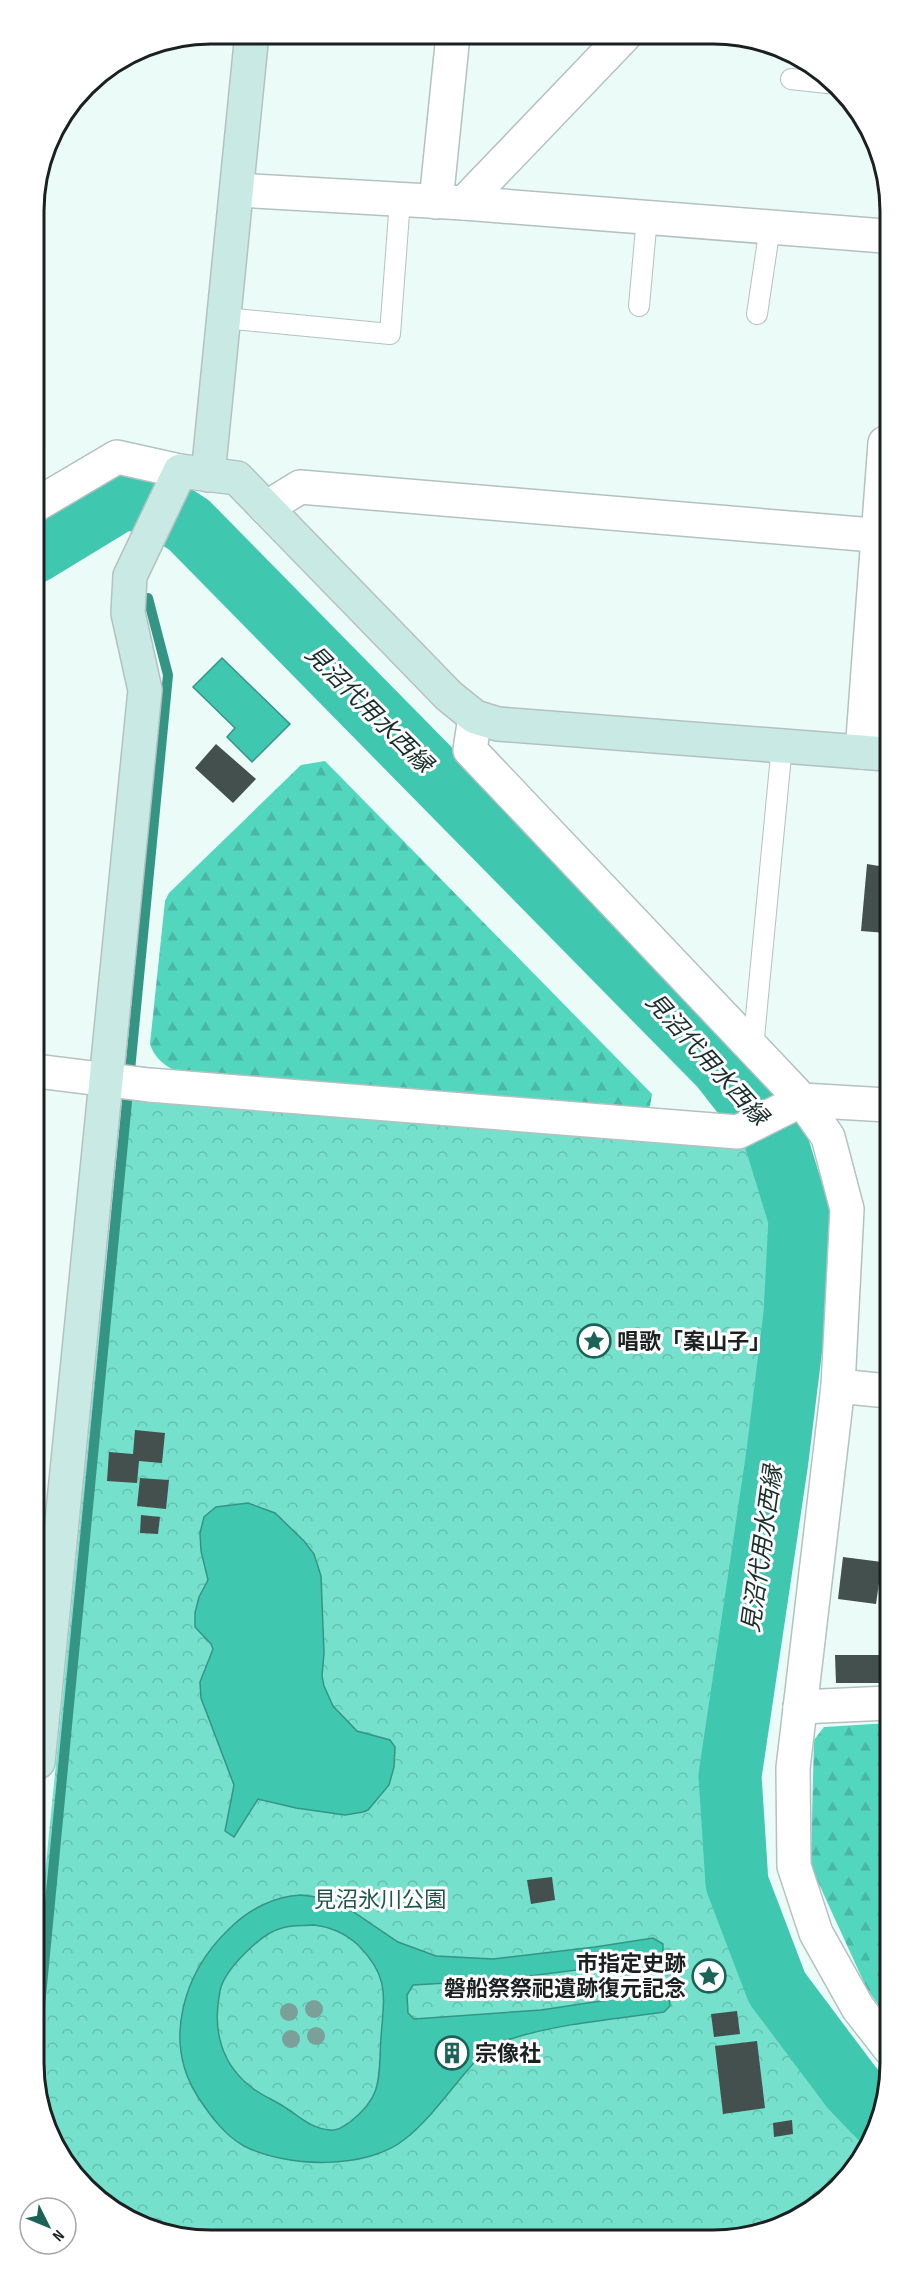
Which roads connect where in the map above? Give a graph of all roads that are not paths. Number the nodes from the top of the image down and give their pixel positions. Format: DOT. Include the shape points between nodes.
graph roads {
  1 [pos="251,44"];
  2 [pos="453,44"];
  3 [pos="616,44"];
  4 [pos="792,79"];
  5 [pos="819,82"];
  6 [pos="237,190"];
  7 [pos="400,200"];
  8 [pos="450,202"];
  9 [pos="647,217"];
  10 [pos="770,227"];
  11 [pos="880,236"];
  12 [pos="639,306"];
  13 [pos="757,314"];
  14 [pos="224,318"];
  15 [pos="194,473"];
  16 [pos="44,500"];
  17 [pos="266,508"];
  18 [pos="880,536"];
  19 [pos="880,573"];
  20 [pos="475,717"];
  21 [pos="782,745"];
  22 [pos="874,753"];
  23 [pos="753,1048"];
  24 [pos="44,1072"];
  25 [pos="105,1081"];
  26 [pos="802,1100"];
  27 [pos="880,1105"];
  28 [pos="838,1386"];
  29 [pos="879,1390"];
  30 [pos="44,1648"];
  31 [pos="879,1703"];
  32 [pos="800,1707"];
  33 [pos="879,2035"];
  1 -- 6 [label="street"];
  2 -- 8 [label="street"];
  3 -- 8 [label="street"];
  4 -- 5 [label="lane"];
  6 -- 7 [label="street"];
  6 -- 14 [label="street"];
  7 -- 8 [label="street"];
  7 -- 14 [label="lane" via="390,334"];
  8 -- 9 [label="street"];
  9 -- 10 [label="street"];
  9 -- 12 [label="lane"];
  10 -- 11 [label="street"];
  10 -- 13 [label="lane"];
  14 -- 15 [label="street"];
  15 -- 16 [label="street" via="117,457"];
  15 -- 17 [label="street" via="237,478"];
  15 -- 25 [label="street" via="146,540 130,576 128,613 145,690"];
  17 -- 18 [label="street" via="300,487"];
  17 -- 20 [label="street" via="449,696"];
  19 -- 22 [label="street"];
  20 -- 21 [label="street" via="498,724"];
  20 -- 23 [label="street" via="470,750"];
  21 -- 22 [label="street"];
  21 -- 23 [label="lane"];
  23 -- 26 [label="street"];
  24 -- 25 [label="street"];
  25 -- 26 [label="street" via="738,1132"];
  25 -- 30 [label="street"];
  26 -- 27 [label="street"];
  26 -- 28 [label="street" via="828,1137 847,1209"];
  28 -- 29 [label="street"];
  28 -- 32 [label="street"];
  31 -- 32 [label="street"];
  32 -- 33 [label="street" via="793,1768 794,1866 816,1933 858,2008"];
}
